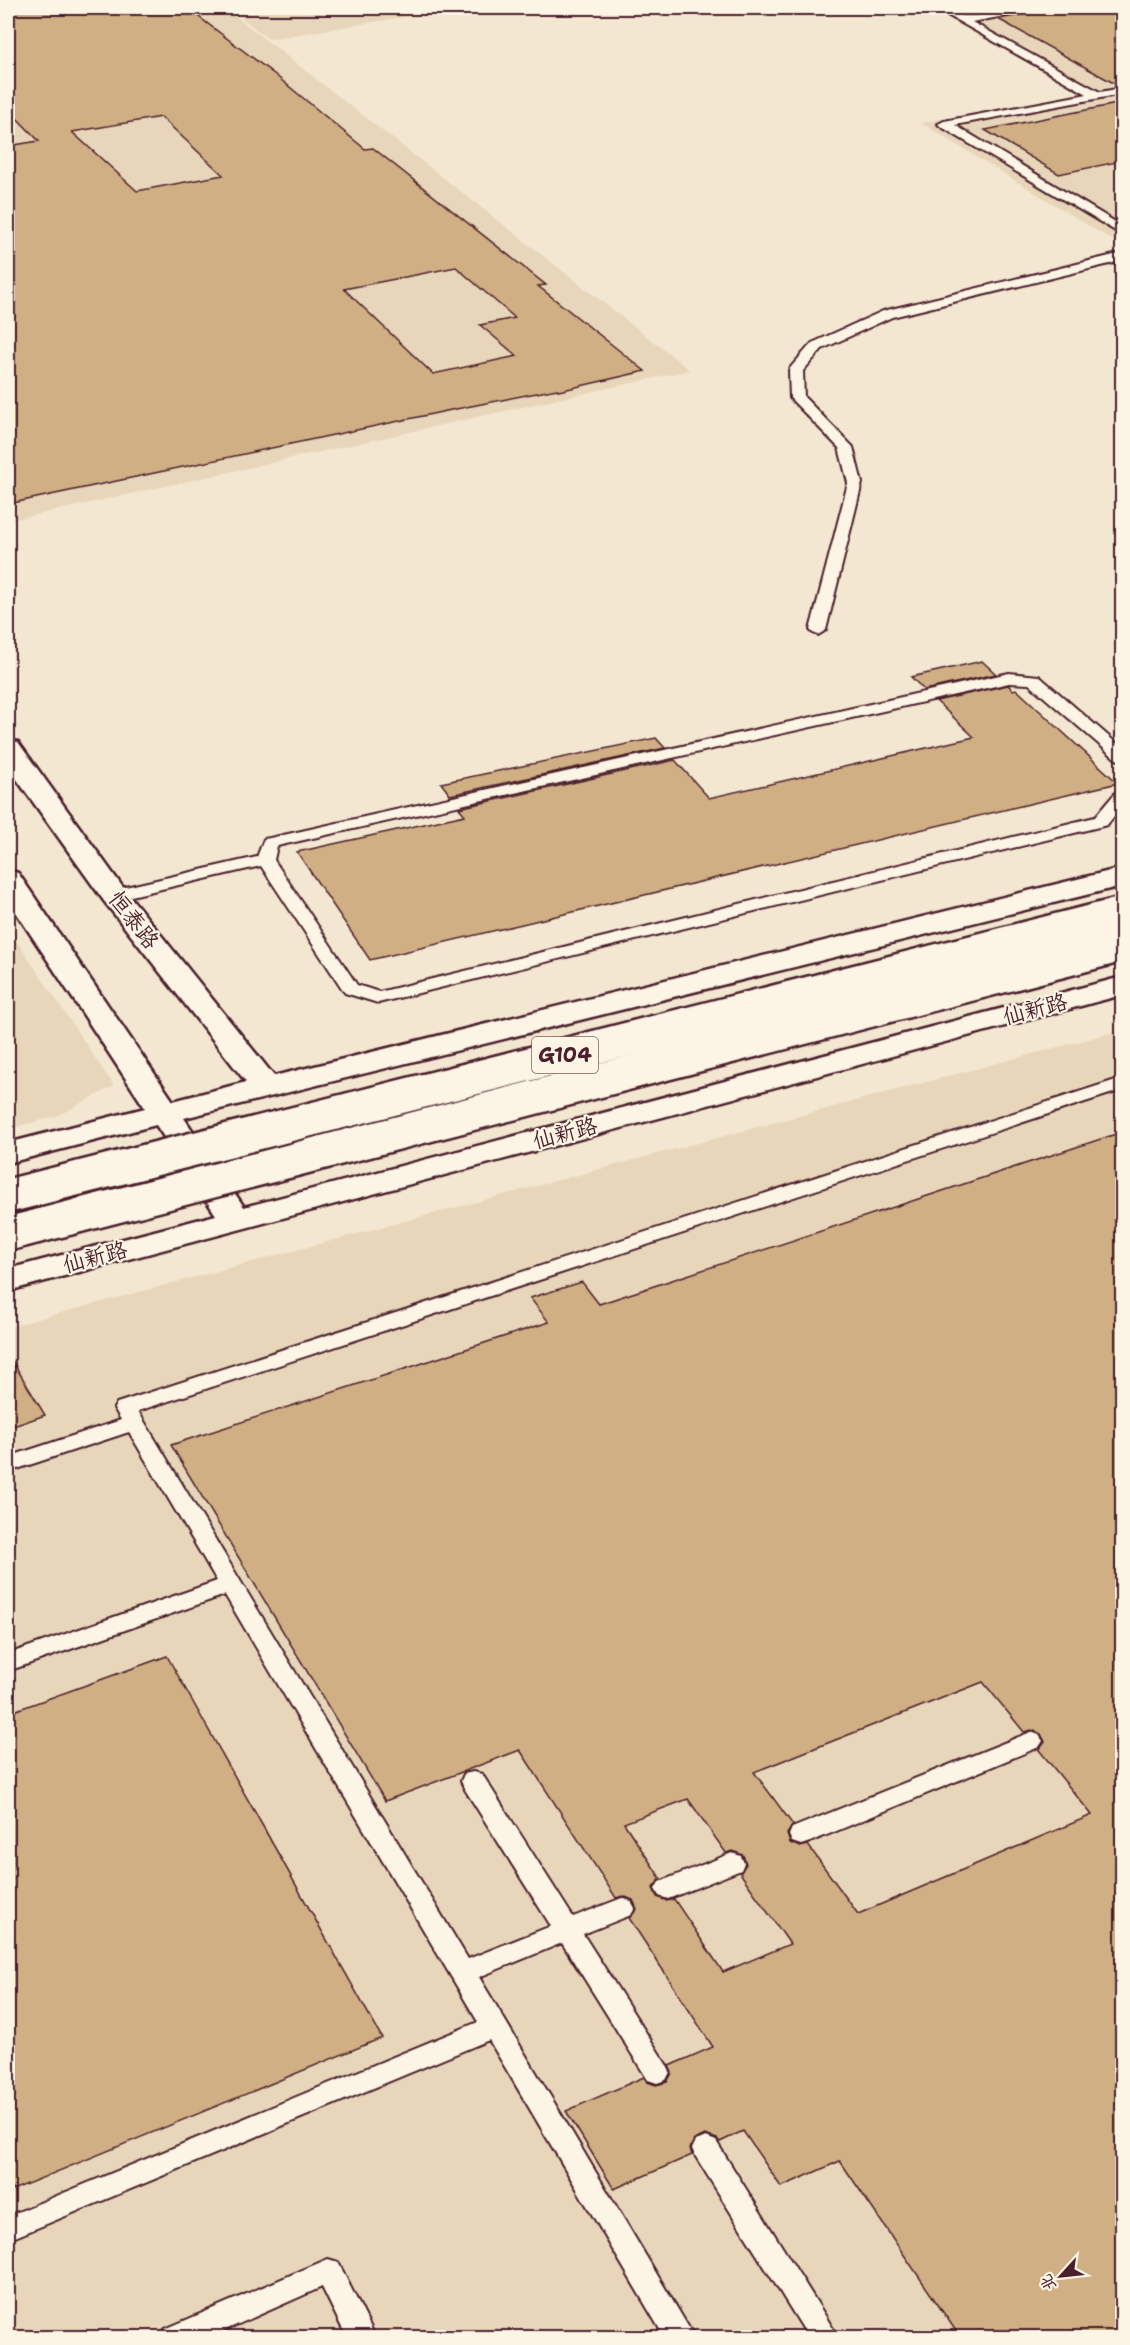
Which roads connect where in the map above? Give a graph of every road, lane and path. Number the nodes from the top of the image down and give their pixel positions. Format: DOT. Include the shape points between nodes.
graph roads {
  1 [pos="940,8"];
  2 [pos="1032,8"];
  3 [pos="963,20"];
  4 [pos="1122,91"];
  5 [pos="1099,96"];
  6 [pos="1122,231"];
  7 [pos="1122,257"];
  8 [pos="818,630"];
  9 [pos="8,748"];
  10 [pos="1122,756"];
  11 [pos="1122,796"];
  12 [pos="265,860"];
  13 [pos="1122,877"];
  14 [pos="8,879"];
  15 [pos="114,896"];
  16 [pos="1122,914"];
  17 [pos="1122,945"];
  18 [pos="1122,986"];
  19 [pos="1122,1084"];
  20 [pos="266,1087"];
  21 [pos="165,1114"];
  22 [pos="8,1153"];
  23 [pos="8,1196"];
  24 [pos="236,1220"];
  25 [pos="8,1234"];
  26 [pos="8,1280"];
  27 [pos="135,1423"];
  28 [pos="8,1465"];
  29 [pos="231,1585"];
  30 [pos="8,1663"];
  31 [pos="1031,1741"];
  32 [pos="473,1781"];
  33 [pos="801,1835"];
  34 [pos="732,1863"];
  35 [pos="668,1889"];
  36 [pos="622,1908"];
  37 [pos="567,1930"];
  38 [pos="463,1972"];
  39 [pos="495,2026"];
  40 [pos="657,2072"];
  41 [pos="706,2149"];
  42 [pos="8,2228"];
  43 [pos="175,2337"];
  44 [pos="362,2337"];
  45 [pos="681,2337"];
  46 [pos="825,2337"];
  1 -- 3 [label="lane"];
  2 -- 3 [label="lane"];
  3 -- 5 [label="lane"];
  4 -- 5 [label="lane"];
  5 -- 6 [label="lane" via="944,124"];
  7 -- 8 [label="lane" via="888,314 817,346 796,370 797,398 846,447 855,483"];
  9 -- 15 [label="main road, 恒泰路"];
  10 -- 12 [label="lane" via="1033,679 1009,678 270,843"];
  11 -- 12 [label="lane" via="1101,821 378,998 351,989"];
  12 -- 15 [label="lane"];
  13 -- 20 [label="main road"];
  14 -- 21 [label="main road"];
  15 -- 20 [label="main road, 恒泰路"];
  16 -- 23 [label="main road, G104, bridge"];
  17 -- 25 [label="main road, 仙新路, bridge"];
  18 -- 24 [label="main road, 仙新路"];
  19 -- 27 [label="lane" via="126,1408"];
  20 -- 21 [label="main road"];
  21 -- 22 [label="main road"];
  21 -- 24 [label="main road"];
  24 -- 26 [label="main road, 仙新路"];
  27 -- 28 [label="lane"];
  27 -- 29 [label="lane"];
  29 -- 30 [label="lane"];
  29 -- 38 [label="lane"];
  31 -- 33 [label="lane"];
  32 -- 37 [label="lane"];
  34 -- 35 [label="lane"];
  36 -- 37 [label="lane"];
  37 -- 38 [label="lane"];
  37 -- 40 [label="lane"];
  38 -- 39 [label="lane"];
  39 -- 42 [label="lane"];
  39 -- 45 [label="lane"];
  41 -- 46 [label="lane"];
  43 -- 44 [label="lane" via="328,2271"];
}
